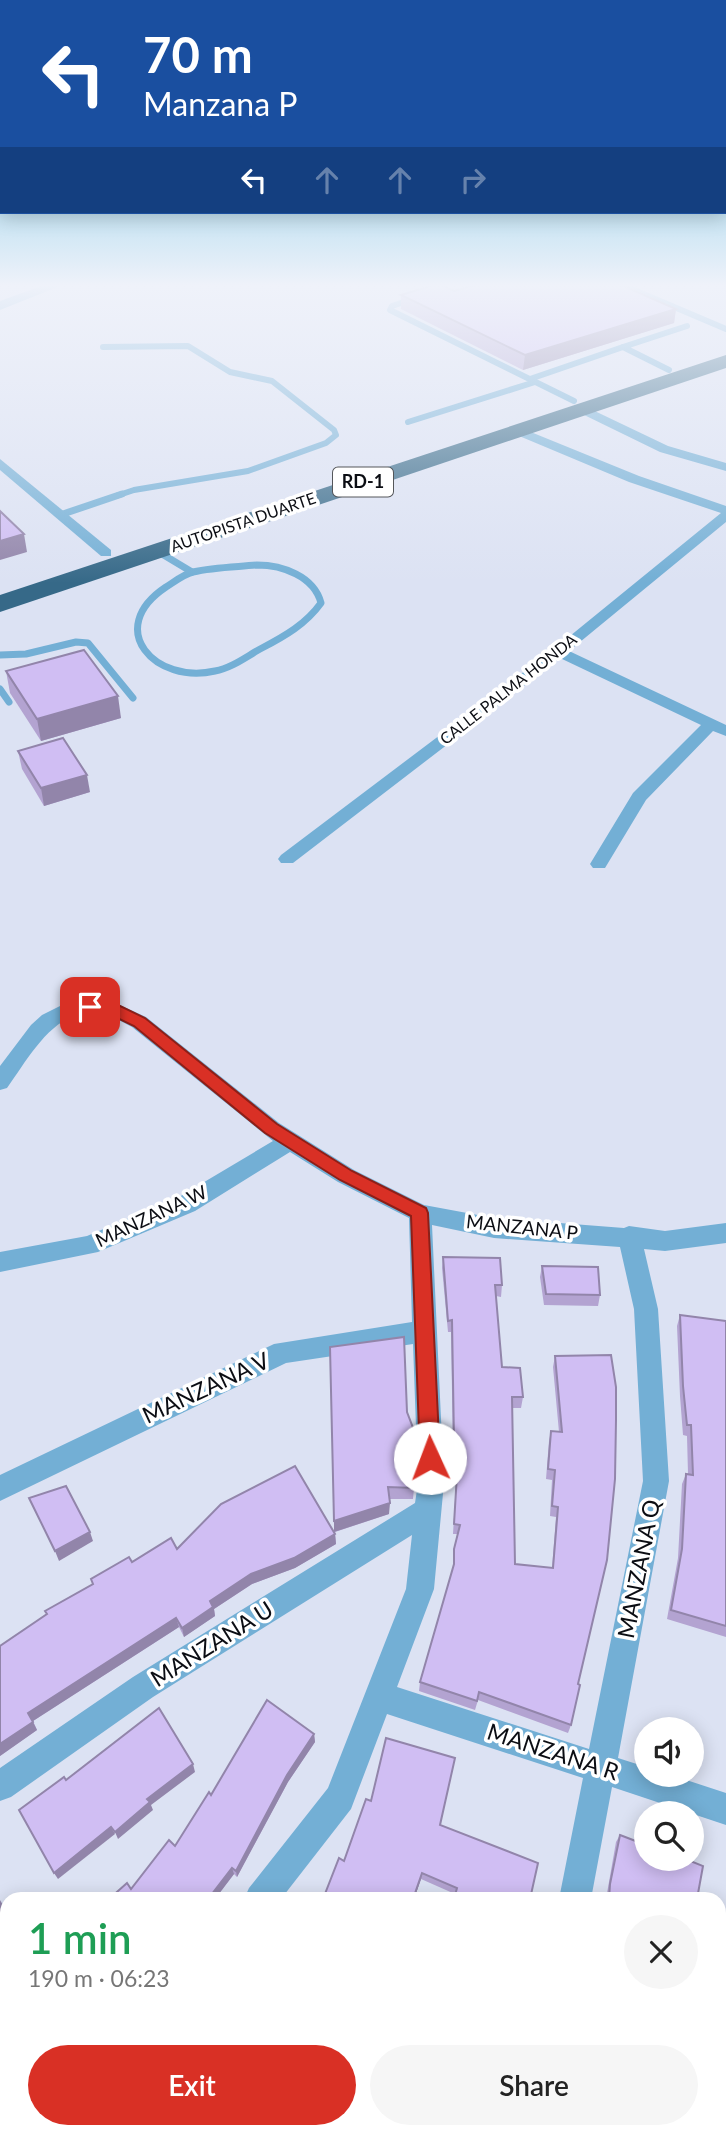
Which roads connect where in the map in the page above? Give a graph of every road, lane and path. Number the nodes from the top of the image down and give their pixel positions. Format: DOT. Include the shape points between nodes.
graph roads {
  1 [pos="277,384"];
  2 [pos="522,384"];
  3 [pos="540,384"];
  4 [pos="633,384"];
  5 [pos="649,384"];
  6 [pos="577,405"];
  7 [pos="408,422"];
  8 [pos="516,430"];
  9 [pos="0,463"];
  10 [pos="726,467"];
  11 [pos="726,513"];
  12 [pos="63,514"];
  13 [pos="157,551"];
  14 [pos="106,554"];
  15 [pos="192,572"];
  16 [pos="0,591"];
  17 [pos="0,604"];
  18 [pos="559,652"];
  19 [pos="0,655"];
  20 [pos="0,689"];
  21 [pos="133,698"];
  22 [pos="9,702"];
  23 [pos="718,728"];
  24 [pos="287,859"];
  25 [pos="600,864"];
  26 [pos="0,1082"];
  27 [pos="291,1141"];
  28 [pos="420,1213"];
  29 [pos="726,1233"];
  30 [pos="629,1237"];
  31 [pos="0,1262"];
  32 [pos="425,1331"];
  33 [pos="0,1488"];
  34 [pos="428,1510"];
  35 [pos="379,1696"];
  36 [pos="600,1766"];
  37 [pos="0,1786"];
  38 [pos="726,1809"];
  39 [pos="266,1892"];
  40 [pos="576,1892"];
  1 -- 12 [label="lane" via="336,435 326,443 248,471 134,490"];
  2 -- 7 [label="lane"];
  3 -- 6 [label="lane"];
  4 -- 6 [label="highway, AUTOPISTA DUARTE / RD-1"];
  5 -- 6 [label="highway, AUTOPISTA DUARTE / RD-1"];
  6 -- 8 [label="highway, AUTOPISTA DUARTE / RD-1"];
  6 -- 10 [label="street" via="664,449"];
  6 -- 14 [label="highway, AUTOPISTA DUARTE / RD-1"];
  8 -- 11 [label="street"];
  8 -- 13 [label="highway, AUTOPISTA DUARTE / RD-1"];
  9 -- 12 [label="street"];
  11 -- 18 [label="street, CALLE PALMA HONDA"];
  12 -- 14 [label="street"];
  13 -- 15 [label="lane"];
  13 -- 17 [label="highway, AUTOPISTA DUARTE / RD-1"];
  14 -- 16 [label="highway, AUTOPISTA DUARTE / RD-1"];
  15 -- 15 [label="lane" via="273,565 294,571 319,595 321,603 315,613 279,639 214,672 172,671 158,666 143,649 137,625 148,602"];
  18 -- 23 [label="street"];
  18 -- 24 [label="street, CALLE PALMA HONDA"];
  19 -- 21 [label="lane" via="88,643"];
  20 -- 22 [label="lane"];
  23 -- 25 [label="street" via="639,797"];
  26 -- 27 [label="street, MANZANA P" via="49,1020 72,1007 109,1007 139,1022"];
  27 -- 28 [label="street, MANZANA P" via="346,1176"];
  27 -- 31 [label="street, MANZANA W" via="187,1204 90,1245"];
  28 -- 30 [label="street, MANZANA P" via="494,1228"];
  28 -- 32 [label="street"];
  29 -- 30 [label="street, MANZANA P" via="665,1241"];
  30 -- 36 [label="street, MANZANA Q" via="646,1309 656,1481"];
  32 -- 33 [label="street, MANZANA V" via="283,1352"];
  32 -- 34 [label="street"];
  34 -- 35 [label="street" via="419,1589"];
  34 -- 37 [label="street, MANZANA U" via="143,1687"];
  35 -- 36 [label="street, MANZANA R"];
  35 -- 39 [label="street" via="340,1798"];
  36 -- 38 [label="street, MANZANA R"];
  36 -- 40 [label="street, MANZANA Q"];
}
